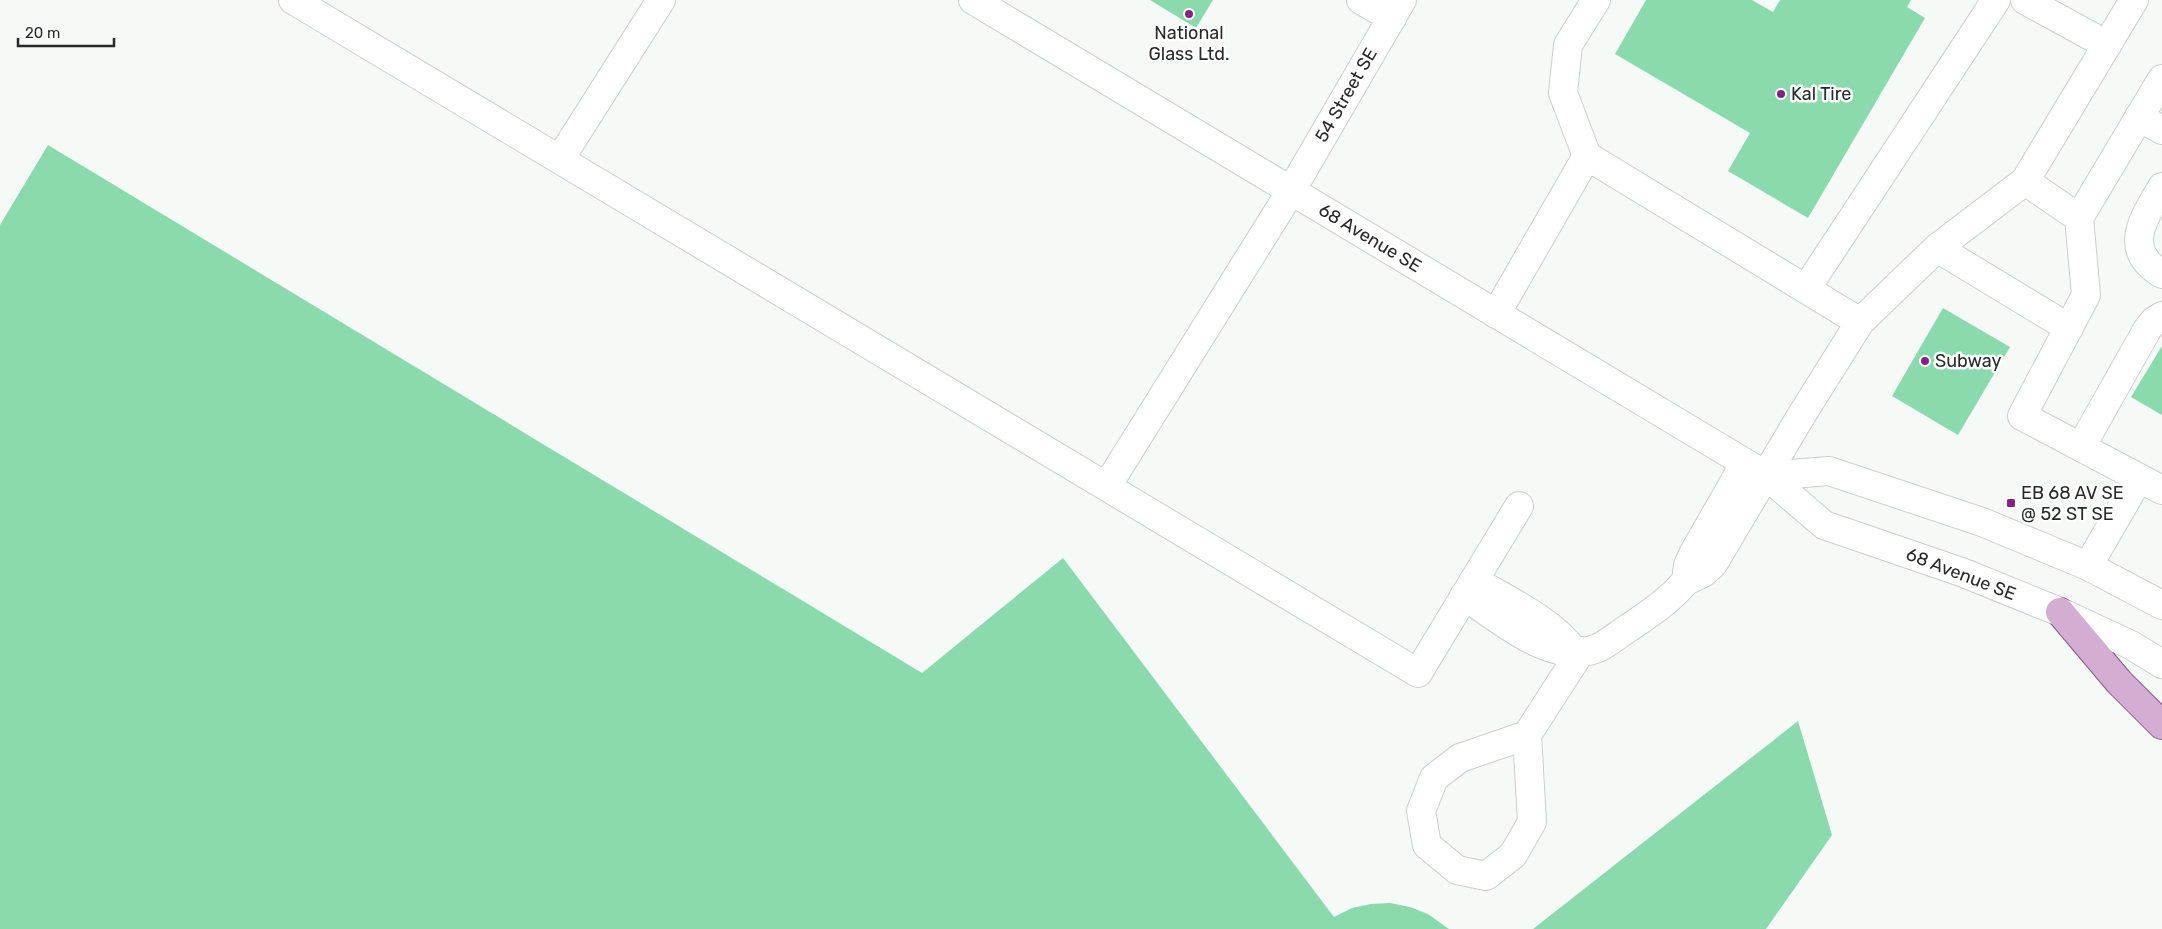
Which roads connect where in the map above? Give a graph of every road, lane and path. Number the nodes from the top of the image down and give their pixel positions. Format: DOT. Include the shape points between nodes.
graph roads {
  1 [pos="292,0"];
  2 [pos="661,0"];
  3 [pos="973,0"];
  4 [pos="1361,0"];
  5 [pos="1596,0"];
  6 [pos="1996,0"];
  7 [pos="2025,0"];
  8 [pos="2134,0"];
  9 [pos="1397,9"];
  10 [pos="2107,44"];
  11 [pos="2162,79"];
  12 [pos="2151,123"];
  13 [pos="1587,156"];
  14 [pos="560,160"];
  15 [pos="2025,181"];
  16 [pos="2162,187"];
  17 [pos="1291,191"];
  18 [pos="2079,218"];
  19 [pos="1937,248"];
  20 [pos="2162,274"];
  21 [pos="1806,289"];
  22 [pos="1496,314"];
  23 [pos="2162,316"];
  24 [pos="1860,322"];
  25 [pos="2069,328"];
  26 [pos="2081,447"];
  27 [pos="1756,470"];
  28 [pos="2150,484"];
  29 [pos="1107,486"];
  30 [pos="1519,506"];
  31 [pos="2088,566"];
  32 [pos="1469,588"];
  33 [pos="2162,604"];
  34 [pos="2060,612"];
  35 [pos="1577,651"];
  36 [pos="2162,664"];
  37 [pos="2162,725"];
  38 [pos="1526,735"];
  1 -- 14 [label="street"];
  2 -- 14 [label="street"];
  3 -- 17 [label="street, 68 Avenue SE"];
  4 -- 9 [label="street"];
  5 -- 13 [label="street" via="1568,45 1563,93"];
  6 -- 21 [label="street"];
  7 -- 10 [label="street"];
  8 -- 10 [label="street"];
  9 -- 17 [label="street, 54 Street SE"];
  10 -- 15 [label="street"];
  11 -- 12 [label="street"];
  12 -- 18 [label="street"];
  13 -- 21 [label="street"];
  13 -- 22 [label="street"];
  14 -- 29 [label="street"];
  15 -- 18 [label="street"];
  15 -- 19 [label="street"];
  16 -- 20 [label="street" via="2142,221 2138,241 2148,264"];
  17 -- 22 [label="street, 68 Avenue SE"];
  17 -- 29 [label="street, 54 Street SE"];
  18 -- 25 [label="street" via="2086,295"];
  19 -- 24 [label="street"];
  19 -- 25 [label="street"];
  21 -- 24 [label="street"];
  22 -- 27 [label="street, 68 Avenue SE"];
  23 -- 26 [label="street" via="2147,330"];
  24 -- 27 [label="street" via="1801,416"];
  25 -- 26 [label="street" via="2022,416"];
  26 -- 28 [label="street"];
  27 -- 31 [label="street" via="1829,471 1982,522"];
  27 -- 34 [label="street, 68 Avenue SE" via="1824,525 1964,573"];
  27 -- 35 [label="street" via="1713,564 1686,581 1672,598 1614,638 1599,647"];
  28 -- 31 [label="street"];
  29 -- 32 [label="street" via="1418,672"];
  30 -- 32 [label="street"];
  31 -- 33 [label="street"];
  32 -- 35 [label="street" via="1537,643 1555,650"];
  34 -- 36 [label="street, 68 Avenue SE"];
  34 -- 37 [label="main road" via="2119,682"];
  35 -- 38 [label="street"];
  38 -- 38 [label="street" via="1460,758 1434,778 1421,810 1427,845 1457,870 1486,876 1513,855 1532,822"];
}
